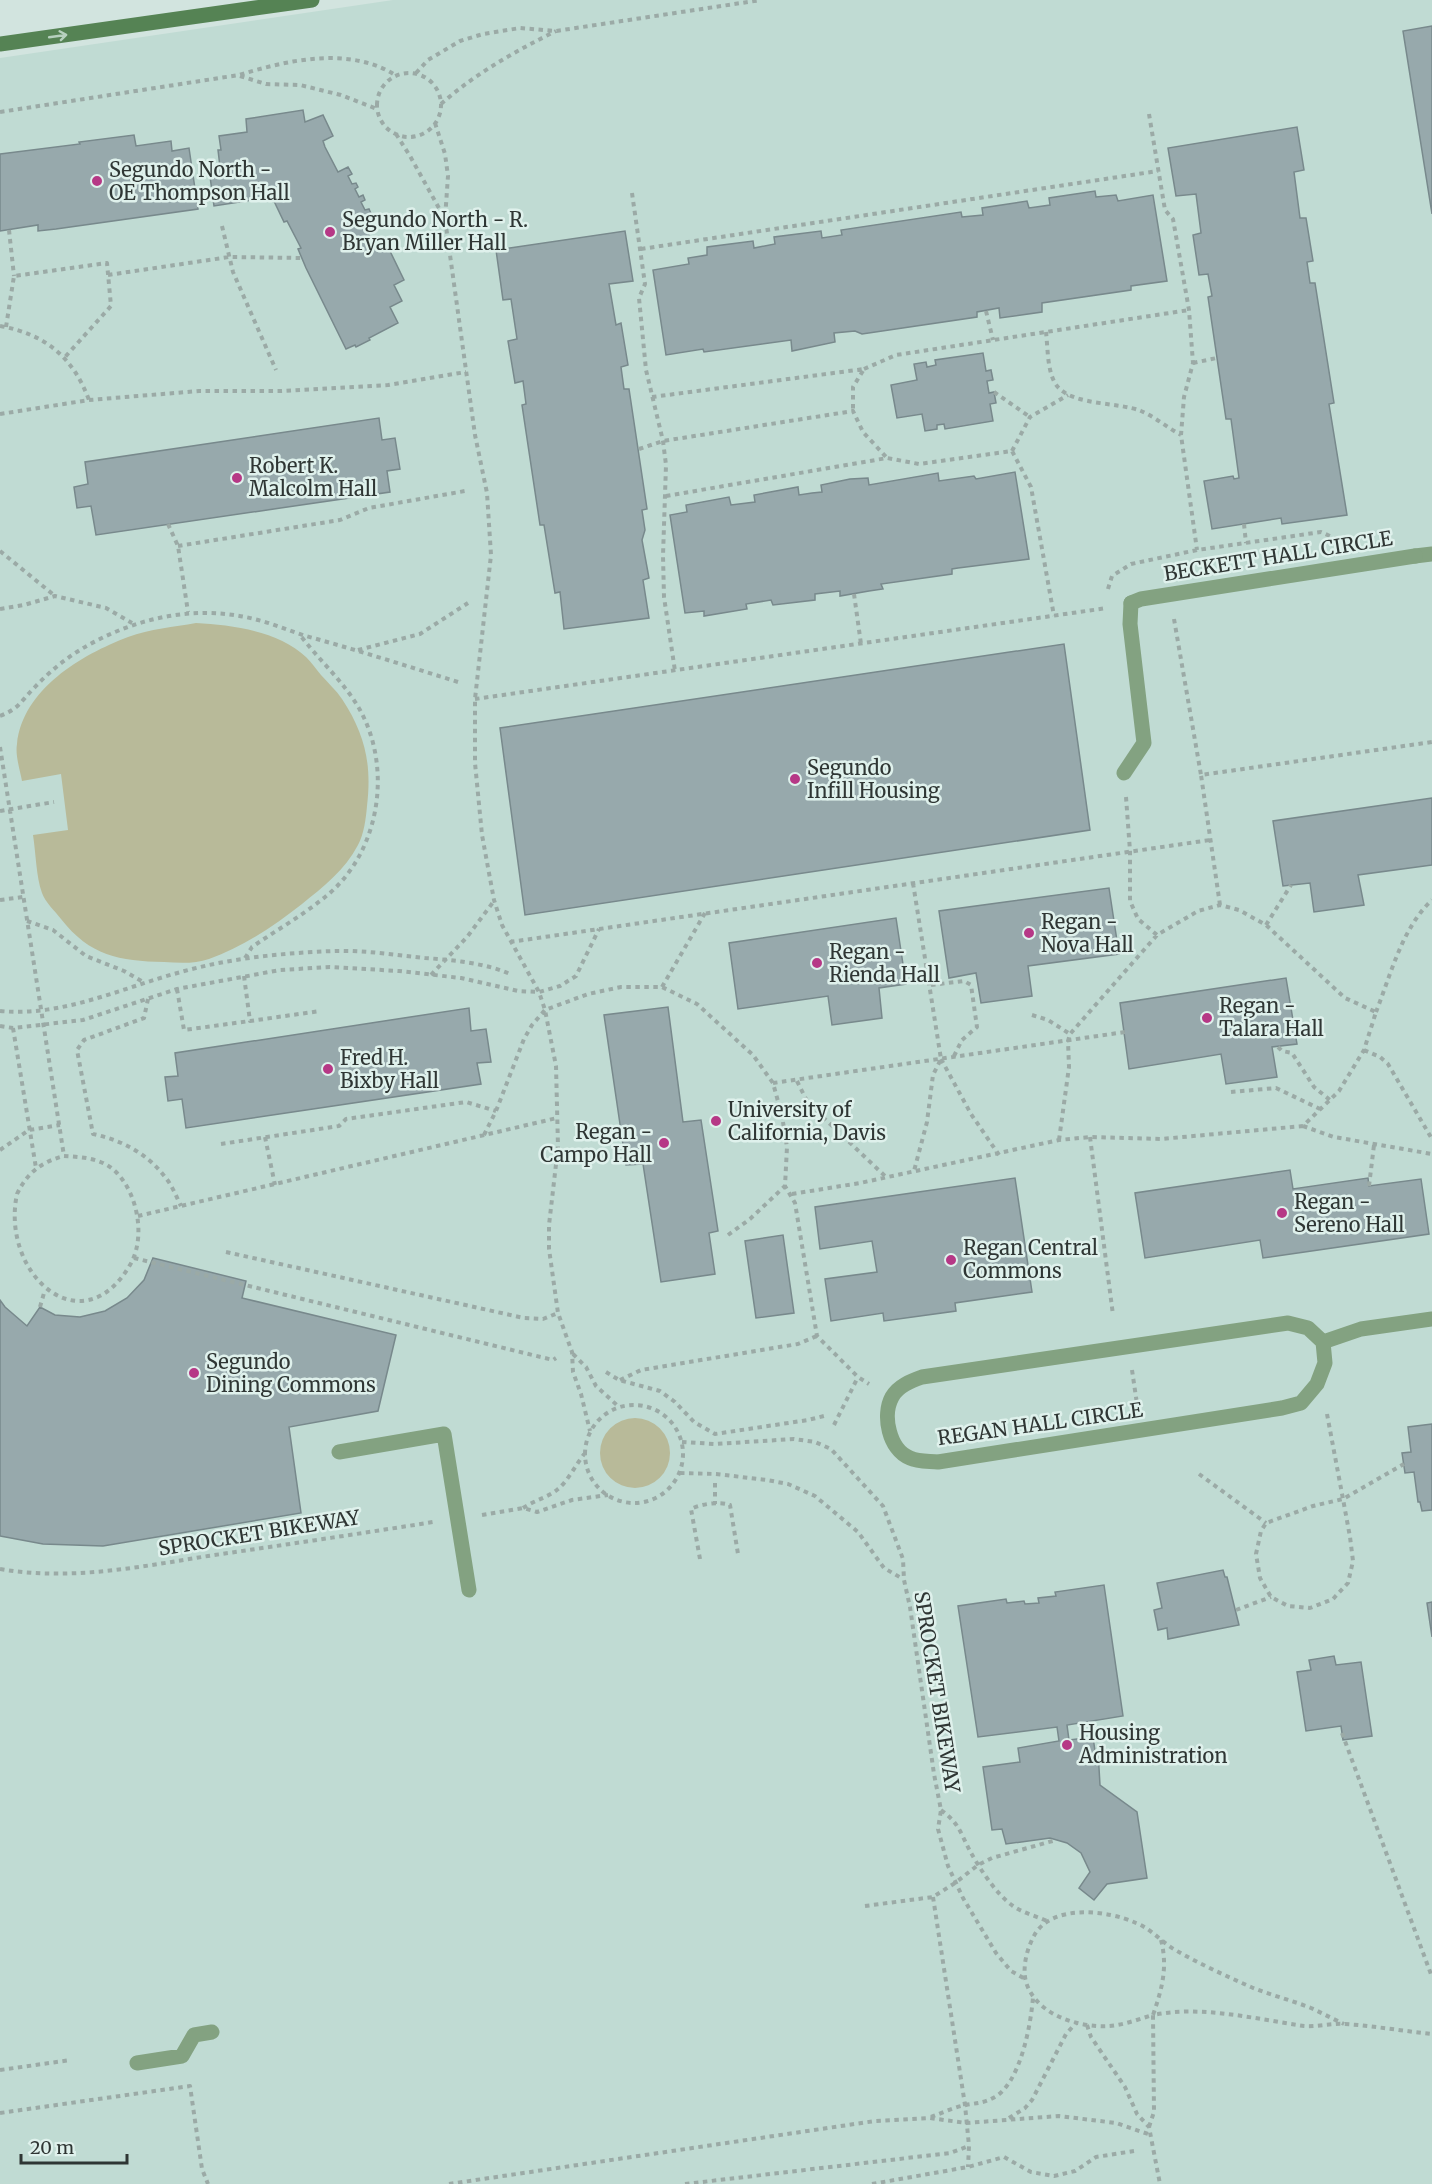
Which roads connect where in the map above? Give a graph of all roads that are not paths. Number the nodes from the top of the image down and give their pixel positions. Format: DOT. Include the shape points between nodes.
graph roads {
  1 [pos="312,0"];
  2 [pos="0,44"];
  3 [pos="1432,554"];
  4 [pos="1124,773"];
  5 [pos="1432,1320"];
  6 [pos="1323,1342"];
  7 [pos="339,1452"];
  8 [pos="469,1590"];
  9 [pos="212,2032"];
  10 [pos="137,2063"];
  2 -- 1 [label="main road, one-way"];
  3 -- 4 [label="street, BECKETT HALL CIRCLE" via="1131,603 1144,743"];
  5 -- 6 [label="street" via="1361,1329"];
  6 -- 6 [label="street, REGAN HALL CIRCLE" via="1308,1328 1288,1323 922,1377 906,1383 892,1396 887,1413 891,1436 909,1458 938,1462 1282,1408 1301,1403 1317,1384 1325,1363"];
  7 -- 8 [label="street" via="444,1434"];
  9 -- 10 [label="street" via="194,2035 182,2056"];
}
